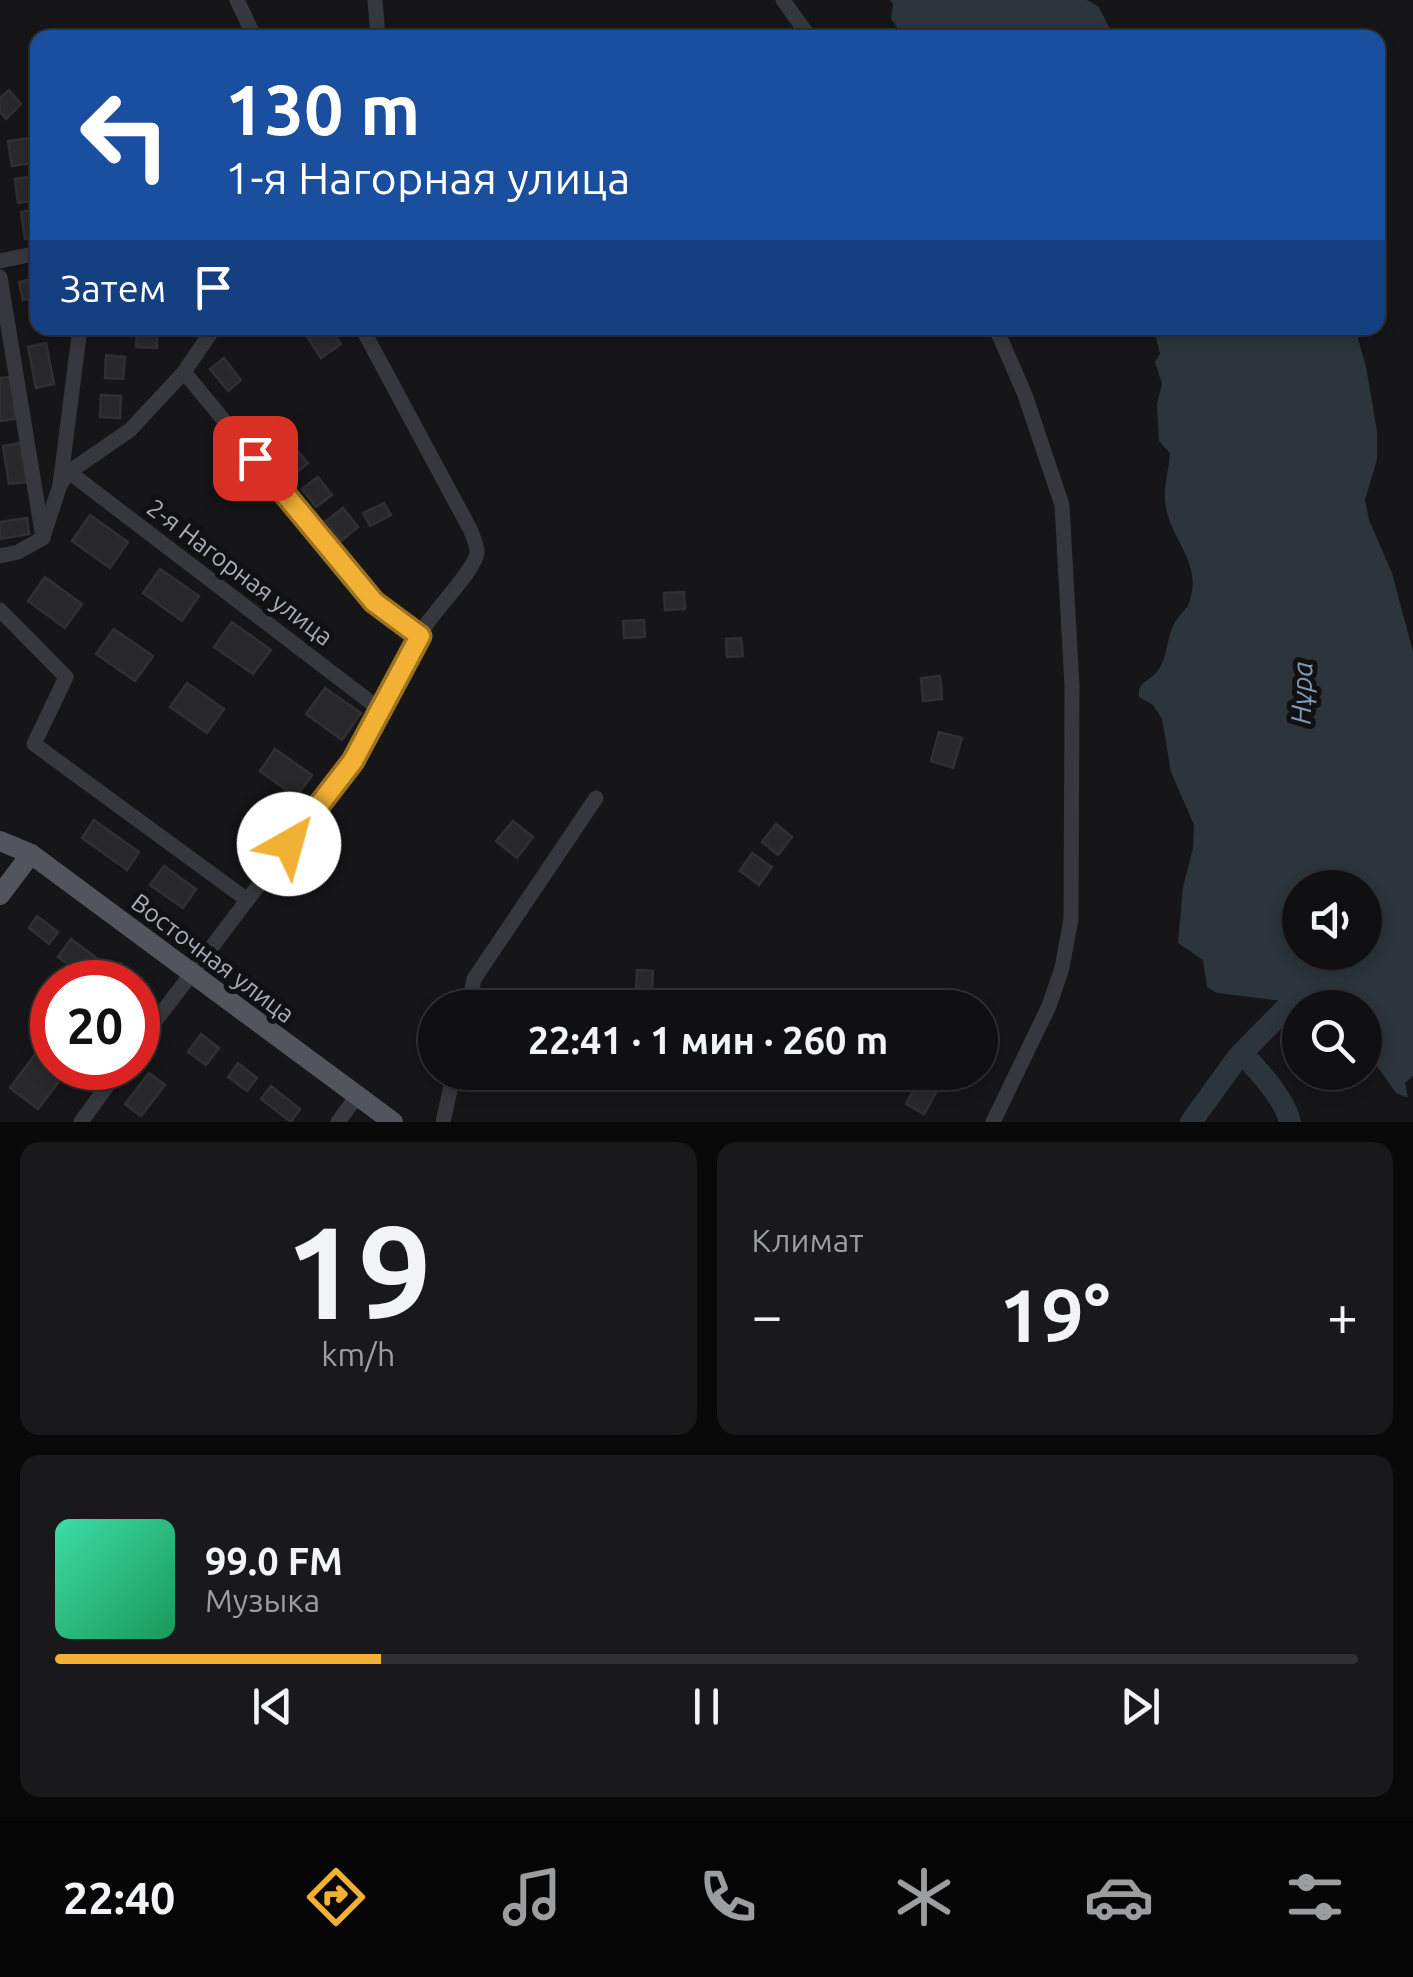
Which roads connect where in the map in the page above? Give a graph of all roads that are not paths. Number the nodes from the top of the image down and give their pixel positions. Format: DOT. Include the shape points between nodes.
graph roads {
  1 [pos="237,0"];
  2 [pos="375,0"];
  3 [pos="783,0"];
  4 [pos="251,30"];
  5 [pos="377,30"];
  6 [pos="804,30"];
  7 [pos="30,254"];
  8 [pos="0,261"];
  9 [pos="0,277"];
  10 [pos="79,335"];
  11 [pos="197,335"];
  12 [pos="208,335"];
  13 [pos="366,335"];
  14 [pos="999,335"];
  15 [pos="198,347"];
  16 [pos="184,372"];
  17 [pos="64,479"];
  18 [pos="43,538"];
  19 [pos="0,556"];
  20 [pos="0,610"];
  21 [pos="420,636"];
  22 [pos="382,710"];
  23 [pos="596,798"];
  24 [pos="0,840"];
  25 [pos="31,854"];
  26 [pos="0,895"];
  27 [pos="246,899"];
  28 [pos="190,971"];
  29 [pos="472,990"];
  30 [pos="160,1013"];
  31 [pos="104,1090"];
  32 [pos="450,1090"];
  33 [pos="357,1096"];
  34 [pos="81,1122"];
  35 [pos="338,1122"];
  36 [pos="392,1122"];
  37 [pos="443,1122"];
  38 [pos="993,1122"];
  1 -- 4 [label="street"];
  2 -- 5 [label="street"];
  3 -- 6 [label="street"];
  7 -- 8 [label="street"];
  9 -- 18 [label="street"];
  10 -- 17 [label="street"];
  11 -- 15 [label="street"];
  12 -- 15 [label="street"];
  13 -- 21 [label="street" via="477,550"];
  14 -- 38 [label="street" via="1062,505 1072,704 1070,919 1062,968"];
  15 -- 16 [label="street"];
  16 -- 17 [label="street" via="130,430"];
  16 -- 21 [label="street" via="374,602"];
  17 -- 18 [label="street"];
  17 -- 22 [label="street, 2-я Нагорная улица"];
  18 -- 19 [label="street"];
  20 -- 27 [label="street" via="66,677 34,744"];
  21 -- 22 [label="street"];
  22 -- 27 [label="street" via="353,761"];
  23 -- 29 [label="street"];
  24 -- 25 [label="main road, Восточная улица"];
  25 -- 26 [label="main road"];
  25 -- 28 [label="main road, Восточная улица"];
  27 -- 28 [label="street"];
  28 -- 30 [label="street"];
  28 -- 33 [label="main road, Восточная улица"];
  31 -- 34 [label="street"];
  32 -- 37 [label="street"];
  33 -- 35 [label="street"];
  33 -- 36 [label="main road, Восточная улица"];
}
